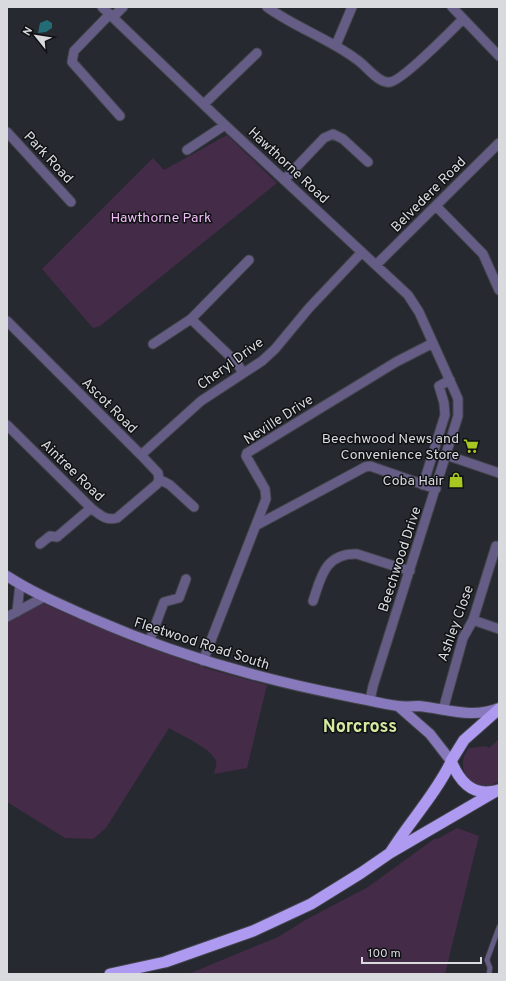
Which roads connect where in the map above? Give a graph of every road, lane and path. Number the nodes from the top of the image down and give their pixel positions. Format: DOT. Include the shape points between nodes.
graph roads {
  1 [pos="102,7"];
  2 [pos="123,7"];
  3 [pos="267,7"];
  4 [pos="352,7"];
  5 [pos="452,7"];
  6 [pos="111,16"];
  7 [pos="463,19"];
  8 [pos="336,45"];
  9 [pos="256,53"];
  10 [pos="499,56"];
  11 [pos="204,104"];
  12 [pos="120,116"];
  13 [pos="225,126"];
  14 [pos="7,132"];
  15 [pos="497,148"];
  16 [pos="187,150"];
  17 [pos="368,162"];
  18 [pos="284,180"];
  19 [pos="71,202"];
  20 [pos="436,206"];
  21 [pos="362,252"];
  22 [pos="249,260"];
  23 [pos="376,265"];
  24 [pos="499,290"];
  25 [pos="191,319"];
  26 [pos="7,321"];
  27 [pos="433,343"];
  28 [pos="153,344"];
  29 [pos="439,357"];
  30 [pos="243,373"];
  31 [pos="450,380"];
  32 [pos="7,425"];
  33 [pos="141,455"];
  34 [pos="446,455"];
  35 [pos="499,473"];
  36 [pos="159,479"];
  37 [pos="423,486"];
  38 [pos="436,489"];
  39 [pos="194,507"];
  40 [pos="91,508"];
  41 [pos="256,525"];
  42 [pos="40,544"];
  43 [pos="496,546"];
  44 [pos="410,571"];
  45 [pos="7,576"];
  46 [pos="186,579"];
  47 [pos="20,584"];
  48 [pos="44,597"];
  49 [pos="313,601"];
  50 [pos="17,612"];
  51 [pos="7,617"];
  52 [pos="473,620"];
  53 [pos="499,629"];
  54 [pos="149,642"];
  55 [pos="203,661"];
  56 [pos="370,700"];
  57 [pos="398,706"];
  58 [pos="499,708"];
  59 [pos="443,710"];
  60 [pos="451,762"];
  61 [pos="498,790"];
  62 [pos="390,853"];
  63 [pos="499,927"];
  64 [pos="110,974"];
  65 [pos="489,974"];
  1 -- 6 [label="street, Hawthorne Road"];
  2 -- 6 [label="street"];
  3 -- 8 [label="street" via="292,24"];
  4 -- 8 [label="street"];
  5 -- 7 [label="street"];
  6 -- 11 [label="street, Hawthorne Road"];
  6 -- 12 [label="street" via="74,51 72,62"];
  7 -- 8 [label="street" via="396,81 384,82"];
  7 -- 10 [label="street"];
  9 -- 11 [label="street"];
  11 -- 13 [label="street, Hawthorne Road"];
  13 -- 16 [label="street"];
  13 -- 18 [label="street, Hawthorne Road"];
  14 -- 19 [label="street, Park Road"];
  15 -- 20 [label="street, Belvedere Road"];
  17 -- 18 [label="street" via="343,139 333,134 324,138"];
  18 -- 21 [label="street, Hawthorne Road"];
  20 -- 23 [label="street, Belvedere Road"];
  20 -- 24 [label="street" via="482,254"];
  21 -- 23 [label="street, Hawthorne Road"];
  21 -- 30 [label="street, Cheryl Drive" via="274,349 262,361"];
  22 -- 25 [label="street"];
  23 -- 27 [label="street, Hawthorne Road" via="411,300"];
  25 -- 28 [label="street"];
  25 -- 30 [label="street" via="237,363"];
  26 -- 33 [label="street, Ascot Road"];
  27 -- 29 [label="street, Hawthorne Road"];
  27 -- 41 [label="street, Neville Drive" via="396,362 247,453 246,456 266,494"];
  29 -- 31 [label="street, Beechwood Drive"];
  30 -- 33 [label="street, Cheryl Drive" via="201,402"];
  31 -- 34 [label="street, Beechwood Drive" via="459,407"];
  31 -- 37 [label="street" via="439,386 445,415"];
  32 -- 40 [label="street, Aintree Road"];
  33 -- 36 [label="street, Ascot Road" via="158,473"];
  34 -- 35 [label="street"];
  34 -- 38 [label="street, Beechwood Drive"];
  36 -- 39 [label="street, Ascot Road" via="170,485"];
  36 -- 40 [label="street, Aintree Road" via="157,484 117,518 104,518"];
  37 -- 38 [label="street"];
  37 -- 41 [label="street" via="370,466 365,467"];
  38 -- 44 [label="street, Beechwood Drive"];
  40 -- 42 [label="street" via="57,537 50,536"];
  41 -- 55 [label="street, Neville Drive"];
  43 -- 52 [label="street, Ashley Close"];
  44 -- 49 [label="street" via="350,554 331,561 323,570"];
  44 -- 56 [label="street, Beechwood Drive"];
  45 -- 47 [label="main road, Fleetwood Road South"];
  46 -- 54 [label="street" via="179,598 164,602"];
  47 -- 48 [label="main road, Fleetwood Road South"];
  47 -- 50 [label="street"];
  48 -- 50 [label="street"];
  48 -- 54 [label="main road, Fleetwood Road South"];
  50 -- 51 [label="street"];
  52 -- 53 [label="street"];
  52 -- 59 [label="street, Ashley Close" via="463,638"];
  54 -- 55 [label="main road, Fleetwood Road South"];
  55 -- 56 [label="main road, Fleetwood Road South" via="288,684"];
  56 -- 57 [label="main road, Fleetwood Road South"];
  57 -- 59 [label="main road, Fleetwood Road South"];
  57 -- 60 [label="main road, Fleetwood Road South" via="430,734"];
  58 -- 59 [label="main road, Fleetwood Road South" via="486,713 472,714"];
  58 -- 60 [label="highway" via="464,740"];
  60 -- 61 [label="highway" via="463,783 471,789 482,792"];
  60 -- 62 [label="highway" via="434,794 406,827"];
  61 -- 62 [label="highway"];
  62 -- 64 [label="highway" via="311,904 253,931 165,962"];
  63 -- 65 [label="lane" via="487,960"];
}
